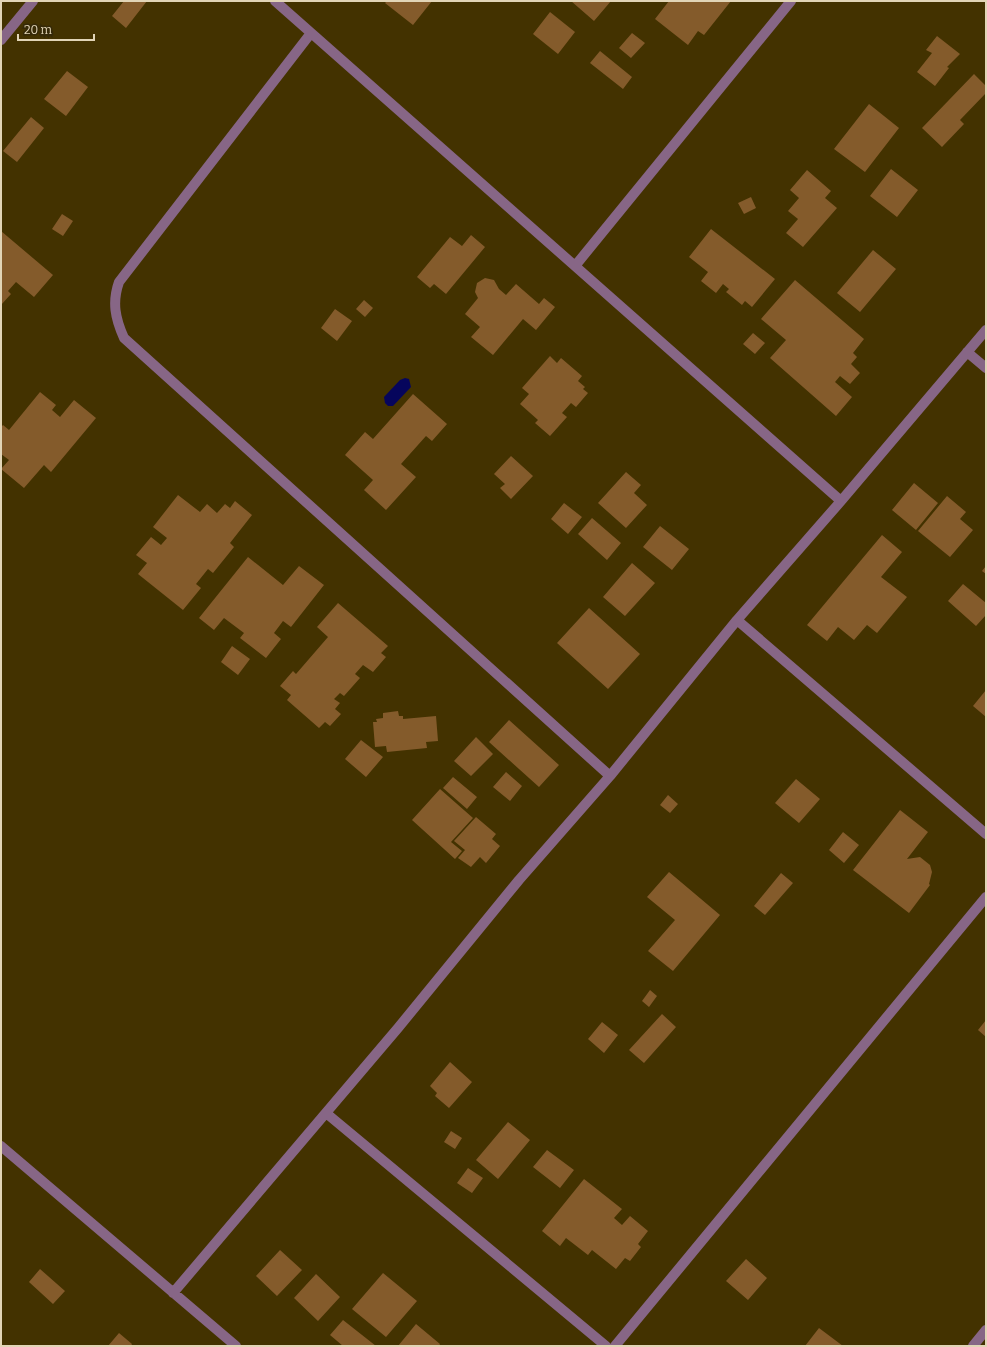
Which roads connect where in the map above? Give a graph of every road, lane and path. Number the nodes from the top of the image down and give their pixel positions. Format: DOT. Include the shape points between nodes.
graph roads {
  1 [pos="33,1"];
  2 [pos="275,1"];
  3 [pos="791,1"];
  4 [pos="311,33"];
  5 [pos="1,40"];
  6 [pos="575,266"];
  7 [pos="986,330"];
  8 [pos="967,352"];
  9 [pos="986,368"];
  10 [pos="841,501"];
  11 [pos="737,620"];
  12 [pos="610,776"];
  13 [pos="986,834"];
  14 [pos="986,897"];
  15 [pos="326,1114"];
  16 [pos="1,1146"];
  17 [pos="173,1293"];
  18 [pos="986,1330"];
  19 [pos="236,1346"];
  20 [pos="606,1346"];
  21 [pos="615,1346"];
  22 [pos="973,1346"];
  1 -- 5 [label="street"];
  2 -- 4 [label="street"];
  3 -- 6 [label="street"];
  4 -- 6 [label="street"];
  4 -- 12 [label="street" via="119,282 114,295 117,323 124,338"];
  6 -- 10 [label="street"];
  7 -- 8 [label="street"];
  8 -- 9 [label="street"];
  8 -- 10 [label="street"];
  10 -- 11 [label="street"];
  11 -- 12 [label="street"];
  11 -- 13 [label="street"];
  12 -- 15 [label="street" via="519,880"];
  14 -- 21 [label="street"];
  15 -- 17 [label="street"];
  15 -- 20 [label="street"];
  16 -- 17 [label="street"];
  17 -- 19 [label="street"];
  18 -- 22 [label="street"];
}
